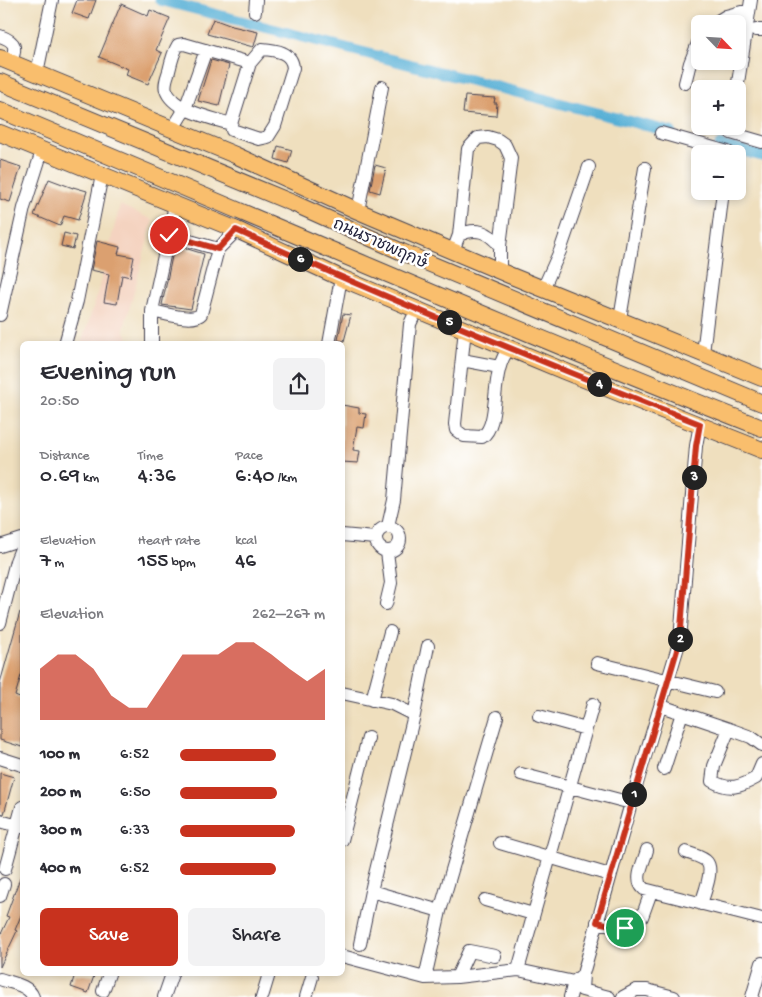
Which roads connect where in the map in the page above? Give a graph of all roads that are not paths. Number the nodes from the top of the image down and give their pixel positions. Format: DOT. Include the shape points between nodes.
graph roads {
  1 [pos="52,0"];
  2 [pos="750,5"];
  3 [pos="728,15"];
  4 [pos="0,36"];
  5 [pos="206,50"];
  6 [pos="691,60"];
  7 [pos="6,61"];
  8 [pos="250,63"];
  9 [pos="37,73"];
  10 [pos="738,80"];
  11 [pos="0,82"];
  12 [pos="685,82"];
  13 [pos="382,87"];
  14 [pos="184,109"];
  15 [pos="0,110"];
  16 [pos="230,124"];
  17 [pos="172,130"];
  18 [pos="0,134"];
  19 [pos="242,134"];
  20 [pos="661,134"];
  21 [pos="742,135"];
  22 [pos="762,142"];
  23 [pos="700,145"];
  24 [pos="42,151"];
  25 [pos="235,155"];
  26 [pos="589,167"];
  27 [pos="645,168"];
  28 [pos="102,175"];
  29 [pos="722,200"];
  30 [pos="174,205"];
  31 [pos="358,211"];
  32 [pos="236,230"];
  33 [pos="169,235"];
  34 [pos="459,235"];
  35 [pos="500,246"];
  36 [pos="218,249"];
  37 [pos="454,251"];
  38 [pos="402,252"];
  39 [pos="504,273"];
  40 [pos="341,278"];
  41 [pos="364,287"];
  42 [pos="543,289"];
  43 [pos="466,307"];
  44 [pos="417,309"];
  45 [pos="152,311"];
  46 [pos="0,315"];
  47 [pos="620,319"];
  48 [pos="465,329"];
  49 [pos="66,341"];
  50 [pos="152,341"];
  51 [pos="330,341"];
  52 [pos="510,348"];
  53 [pos="703,353"];
  54 [pos="462,360"];
  55 [pos="499,367"];
  56 [pos="762,378"];
  57 [pos="762,403"];
  58 [pos="700,424"];
  59 [pos="762,428"];
  60 [pos="762,450"];
  61 [pos="388,526"];
  62 [pos="345,535"];
  63 [pos="375,538"];
  64 [pos="20,540"];
  65 [pos="0,546"];
  66 [pos="20,551"];
  67 [pos="387,552"];
  68 [pos="386,604"];
  69 [pos="0,623"];
  70 [pos="390,632"];
  71 [pos="428,646"];
  72 [pos="597,663"];
  73 [pos="669,682"];
  74 [pos="715,692"];
  75 [pos="345,694"];
  76 [pos="372,700"];
  77 [pos="593,704"];
  78 [pos="661,706"];
  79 [pos="682,713"];
  80 [pos="414,715"];
  81 [pos="539,716"];
  82 [pos="496,717"];
  83 [pos="586,729"];
  84 [pos="729,729"];
  85 [pos="368,738"];
  86 [pos="762,745"];
  87 [pos="0,758"];
  88 [pos="20,764"];
  89 [pos="762,764"];
  90 [pos="664,769"];
  91 [pos="521,774"];
  92 [pos="569,786"];
  93 [pos="631,803"];
  94 [pos="0,821"];
  95 [pos="20,827"];
  96 [pos="345,828"];
  97 [pos="500,843"];
  98 [pos="647,850"];
  99 [pos="686,852"];
  100 [pos="549,857"];
  101 [pos="5,869"];
  102 [pos="610,875"];
  103 [pos="371,891"];
  104 [pos="651,892"];
  105 [pos="485,900"];
  106 [pos="701,904"];
  107 [pos="440,911"];
  108 [pos="533,914"];
  109 [pos="762,919"];
  110 [pos="597,922"];
  111 [pos="360,944"];
  112 [pos="495,956"];
  113 [pos="345,957"];
  114 [pos="762,963"];
  115 [pos="518,970"];
  116 [pos="108,976"];
  117 [pos="171,976"];
  118 [pos="268,976"];
  119 [pos="312,977"];
  120 [pos="457,977"];
  121 [pos="425,978"];
  122 [pos="0,979"];
  123 [pos="577,988"];
  124 [pos="103,991"];
  125 [pos="33,997"];
  126 [pos="164,997"];
  127 [pos="262,997"];
  128 [pos="306,997"];
  129 [pos="609,997"];
  130 [pos="623,997"];
  131 [pos="674,997"];
  132 [pos="752,997"];
  1 -- 9 [label="street"];
  2 -- 3 [label="street"];
  2 -- 10 [label="street"];
  4 -- 7 [label="street" via="12,42 15,50"];
  5 -- 8 [label="street"];
  5 -- 14 [label="street"];
  5 -- 14 [label="street" via="184,44 178,45 174,51 166,90"];
  6 -- 12 [label="street"];
  7 -- 9 [label="main road, ถนนราชพฤกษ์"];
  8 -- 16 [label="street"];
  8 -- 19 [label="street" via="260,50 267,50 286,54 293,68 275,126 268,137"];
  9 -- 17 [label="main road, ถนนราชพฤกษ์"];
  11 -- 38 [label="main road, ถนนราชพฤกษ์" via="295,204"];
  13 -- 31 [label="street"];
  14 -- 16 [label="street"];
  14 -- 17 [label="street"];
  15 -- 43 [label="main road, ถนนราชพฤกษ์"];
  16 -- 19 [label="street" via="232,130"];
  17 -- 25 [label="main road, ถนนราชพฤกษ์"];
  18 -- 24 [label="main road"];
  19 -- 25 [label="street"];
  20 -- 23 [label="street"];
  21 -- 22 [label="street"];
  24 -- 28 [label="main road"];
  24 -- 46 [label="street" via="24,208"];
  25 -- 31 [label="main road, ถนนราชพฤกษ์"];
  26 -- 42 [label="street" via="560,251"];
  27 -- 47 [label="street"];
  28 -- 30 [label="main road"];
  28 -- 49 [label="street"];
  29 -- 53 [label="street"];
  30 -- 32 [label="main road"];
  30 -- 33 [label="street"];
  31 -- 37 [label="main road, ถนนราชพฤกษ์"];
  32 -- 36 [label="street"];
  32 -- 40 [label="main road"];
  33 -- 36 [label="street"];
  33 -- 45 [label="street"];
  34 -- 35 [label="street" via="466,231 483,231"];
  34 -- 35 [label="street" via="468,149 478,138 488,137 505,145 511,158"];
  34 -- 37 [label="street"];
  35 -- 39 [label="street"];
  36 -- 45 [label="street" via="198,317"];
  37 -- 39 [label="main road, ถนนราชพฤกษ์"];
  38 -- 39 [label="main road"];
  38 -- 57 [label="main road, ถนนราชพฤกษ์"];
  39 -- 42 [label="main road, ถนนราชพฤกษ์"];
  40 -- 41 [label="main road"];
  40 -- 51 [label="street"];
  41 -- 43 [label="main road"];
  41 -- 44 [label="main road"];
  42 -- 47 [label="main road, ถนนราชพฤกษ์"];
  43 -- 59 [label="main road, ถนนราชพฤกษ์"];
  44 -- 48 [label="main road"];
  44 -- 61 [label="street" via="410,324 394,500"];
  45 -- 50 [label="street"];
  47 -- 53 [label="main road, ถนนราชพฤกษ์"];
  48 -- 52 [label="main road"];
  48 -- 54 [label="street"];
  52 -- 55 [label="street"];
  52 -- 58 [label="main road"];
  53 -- 56 [label="main road, ถนนราชพฤกษ์"];
  54 -- 55 [label="street"];
  54 -- 55 [label="street" via="455,424 456,430 464,436 482,437 490,428"];
  58 -- 60 [label="main road"];
  58 -- 73 [label="street" via="683,621"];
  61 -- 63 [label="street" via="379,530"];
  61 -- 67 [label="street" via="397,530 400,540 396,548"];
  62 -- 63 [label="street"];
  63 -- 67 [label="street" via="378,548"];
  64 -- 65 [label="street"];
  66 -- 69 [label="street"];
  67 -- 68 [label="street" via="391,583"];
  70 -- 76 [label="street"];
  71 -- 80 [label="street"];
  72 -- 73 [label="street"];
  73 -- 74 [label="street"];
  73 -- 78 [label="street"];
  75 -- 76 [label="street"];
  76 -- 80 [label="street" via="392,704"];
  77 -- 83 [label="street"];
  78 -- 79 [label="street"];
  78 -- 93 [label="street"];
  79 -- 84 [label="street"];
  79 -- 90 [label="street"];
  80 -- 103 [label="street"];
  81 -- 83 [label="street"];
  82 -- 107 [label="street"];
  83 -- 92 [label="street"];
  84 -- 86 [label="street"];
  84 -- 89 [label="street" via="714,766 712,781 720,786 739,787 756,778"];
  85 -- 96 [label="street"];
  87 -- 88 [label="street"];
  91 -- 92 [label="street"];
  92 -- 93 [label="street"];
  92 -- 100 [label="street"];
  93 -- 102 [label="street"];
  94 -- 95 [label="street"];
  95 -- 101 [label="street"];
  97 -- 100 [label="street"];
  98 -- 104 [label="street" via="638,879 640,886"];
  99 -- 106 [label="street" via="709,864 710,872"];
  100 -- 102 [label="street"];
  100 -- 108 [label="street"];
  102 -- 110 [label="street"];
  103 -- 107 [label="street"];
  103 -- 111 [label="street"];
  104 -- 106 [label="street"];
  104 -- 110 [label="street" via="635,927"];
  105 -- 108 [label="street"];
  106 -- 109 [label="street"];
  107 -- 121 [label="street"];
  108 -- 115 [label="street"];
  110 -- 123 [label="street"];
  112 -- 120 [label="street" via="469,951"];
  113 -- 121 [label="street"];
  114 -- 132 [label="street"];
  115 -- 120 [label="street"];
  115 -- 123 [label="street"];
  116 -- 124 [label="street"];
  117 -- 126 [label="street"];
  118 -- 127 [label="street"];
  119 -- 128 [label="street"];
  120 -- 121 [label="street"];
  122 -- 125 [label="street" via="25,988"];
  123 -- 129 [label="street"];
  130 -- 131 [label="street" via="636,990"];
}
